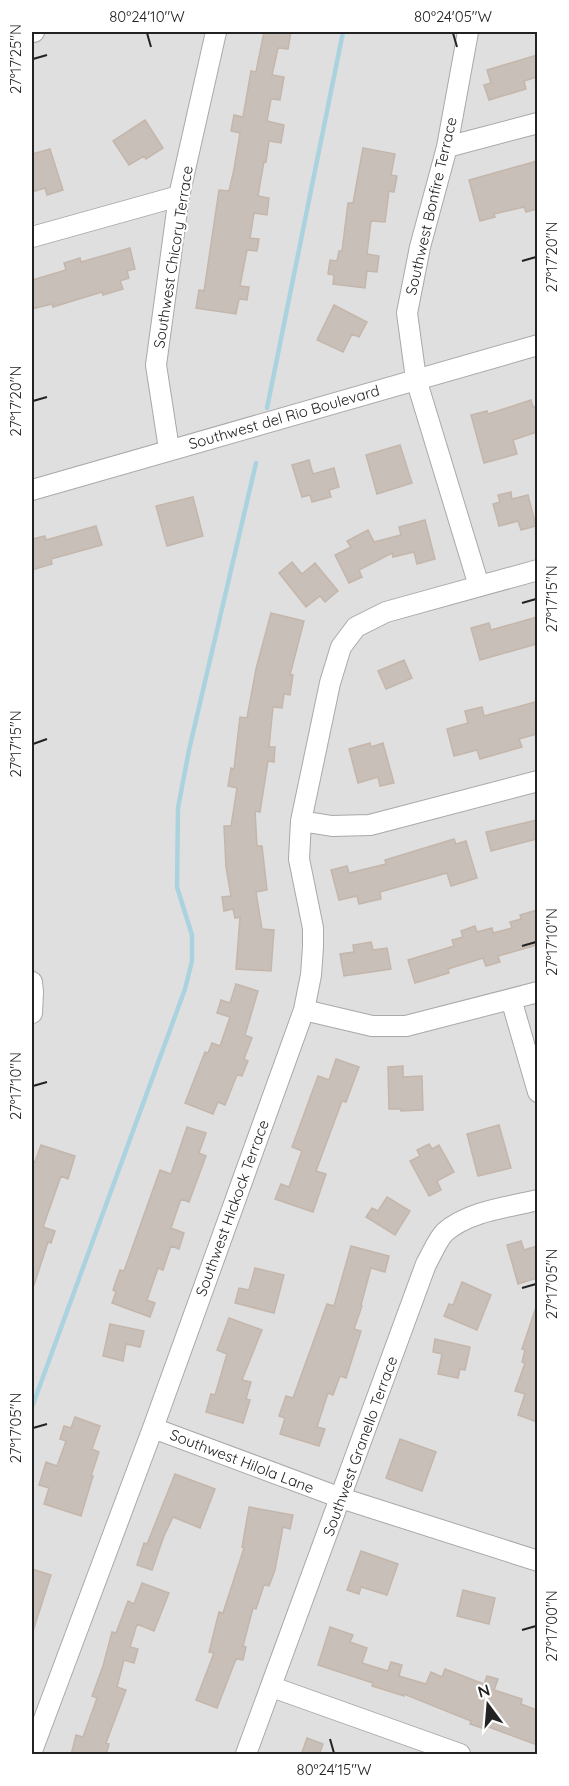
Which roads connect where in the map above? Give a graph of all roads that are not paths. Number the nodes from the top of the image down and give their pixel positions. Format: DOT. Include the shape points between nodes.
graph roads {
  1 [pos="216,32"];
  2 [pos="468,32"];
  3 [pos="537,123"];
  4 [pos="447,147"];
  5 [pos="180,196"];
  6 [pos="32,237"];
  7 [pos="537,345"];
  8 [pos="416,380"];
  9 [pos="170,449"];
  10 [pos="32,490"];
  11 [pos="537,570"];
  12 [pos="479,586"];
  13 [pos="537,781"];
  14 [pos="301,821"];
  15 [pos="32,982"];
  16 [pos="537,992"];
  17 [pos="511,999"];
  18 [pos="304,1010"];
  19 [pos="32,1013"];
  20 [pos="537,1092"];
  21 [pos="537,1200"];
  22 [pos="153,1428"];
  23 [pos="341,1498"];
  24 [pos="537,1562"];
  25 [pos="272,1687"];
  26 [pos="32,1751"];
  27 [pos="246,1755"];
  28 [pos="460,1755"];
  1 -- 5 [label="street, Southwest Chicory Terrace"];
  2 -- 4 [label="street, Southwest Bonfire Terrace"];
  3 -- 4 [label="street"];
  4 -- 8 [label="street, Southwest Bonfire Terrace" via="407,313"];
  5 -- 6 [label="street"];
  5 -- 9 [label="street, Southwest Chicory Terrace" via="156,365"];
  7 -- 8 [label="street, Southwest del Rio Boulevard"];
  8 -- 9 [label="street, Southwest del Rio Boulevard"];
  8 -- 12 [label="street, Southwest Bonfire Terrace"];
  9 -- 10 [label="street, Southwest del Rio Boulevard"];
  11 -- 12 [label="street"];
  12 -- 14 [label="street, Southwest Hickock Terrace" via="370,619 356,627 340,647"];
  13 -- 14 [label="street" via="370,825 332,826"];
  14 -- 18 [label="street, Southwest Hickock Terrace" via="299,859 314,947"];
  15 -- 19 [label="street"];
  16 -- 17 [label="street"];
  17 -- 18 [label="street" via="406,1026 372,1026"];
  17 -- 20 [label="street"];
  18 -- 22 [label="street, Southwest Hickock Terrace"];
  21 -- 23 [label="street, Southwest Granello Terrace" via="476,1216 444,1233 426,1264"];
  22 -- 23 [label="street, Southwest Hilola Lane"];
  22 -- 26 [label="street, Southwest Hickock Terrace"];
  23 -- 24 [label="street, Southwest Hilola Lane"];
  23 -- 25 [label="street, Southwest Granello Terrace"];
  25 -- 27 [label="street, Southwest Granello Terrace"];
  25 -- 28 [label="street"];
}
